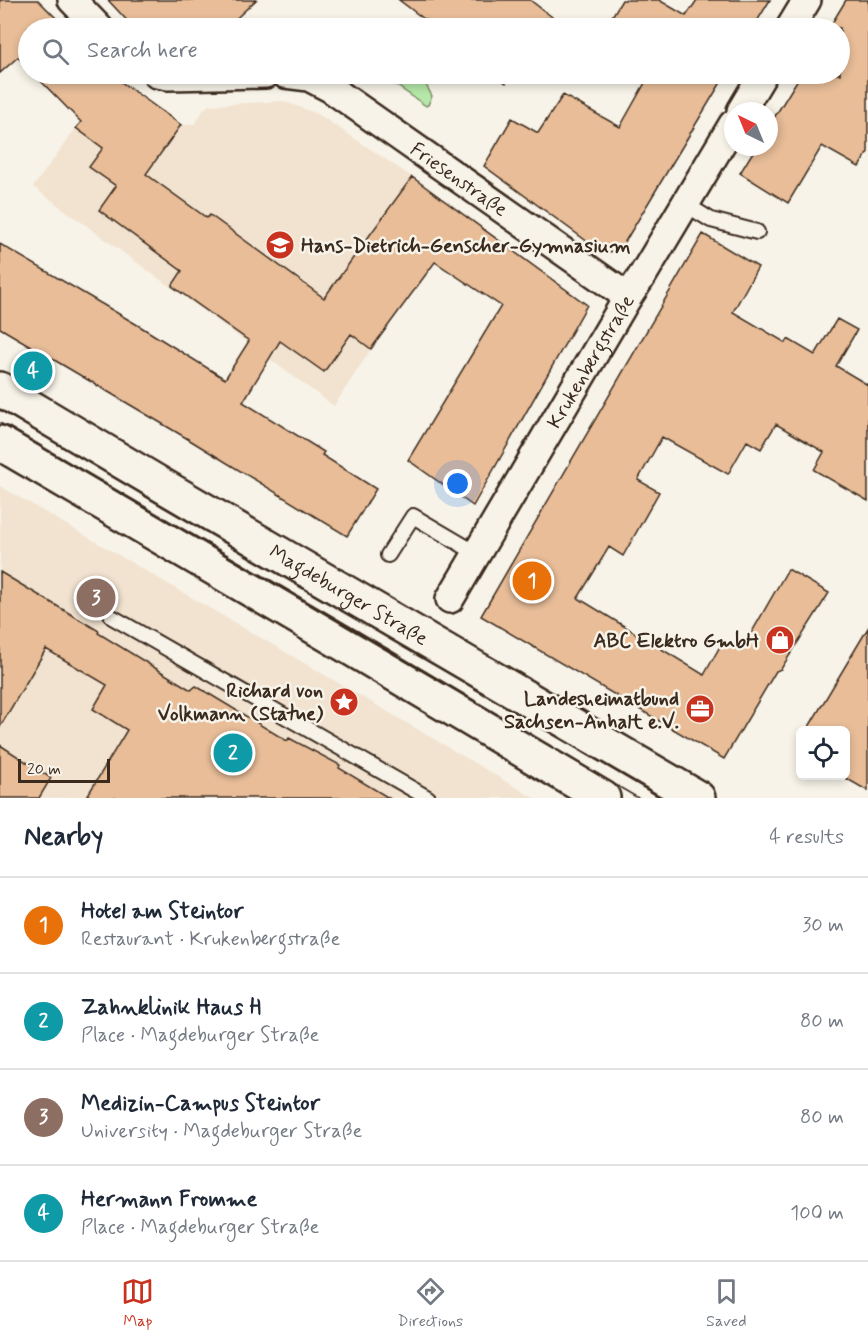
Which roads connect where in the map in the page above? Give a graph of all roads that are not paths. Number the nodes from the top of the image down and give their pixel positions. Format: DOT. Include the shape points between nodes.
graph roads {
  1 [pos="72,0"];
  2 [pos="807,0"];
  3 [pos="89,18"];
  4 [pos="796,18"];
  5 [pos="322,84"];
  6 [pos="757,84"];
  7 [pos="746,102"];
  8 [pos="724,139"];
  9 [pos="685,204"];
  10 [pos="757,232"];
  11 [pos="628,297"];
  12 [pos="0,389"];
  13 [pos="0,443"];
  14 [pos="476,553"];
  15 [pos="388,555"];
  16 [pos="450,598"];
  17 [pos="112,617"];
  18 [pos="428,798"];
  19 [pos="603,798"];
  20 [pos="698,798"];
  1 -- 3 [label="street"];
  2 -- 4 [label="street"];
  5 -- 11 [label="street, Friesenstraße"];
  6 -- 7 [label="street"];
  8 -- 9 [label="street, Krukenbergstraße"];
  9 -- 10 [label="lane" via="711,220"];
  9 -- 11 [label="street, Krukenbergstraße"];
  11 -- 14 [label="street, Krukenbergstraße"];
  12 -- 20 [label="street, Magdeburger Straße"];
  13 -- 19 [label="street"];
  14 -- 15 [label="lane" via="413,516"];
  14 -- 16 [label="street, Krukenbergstraße"];
  17 -- 18 [label="lane"];
}
